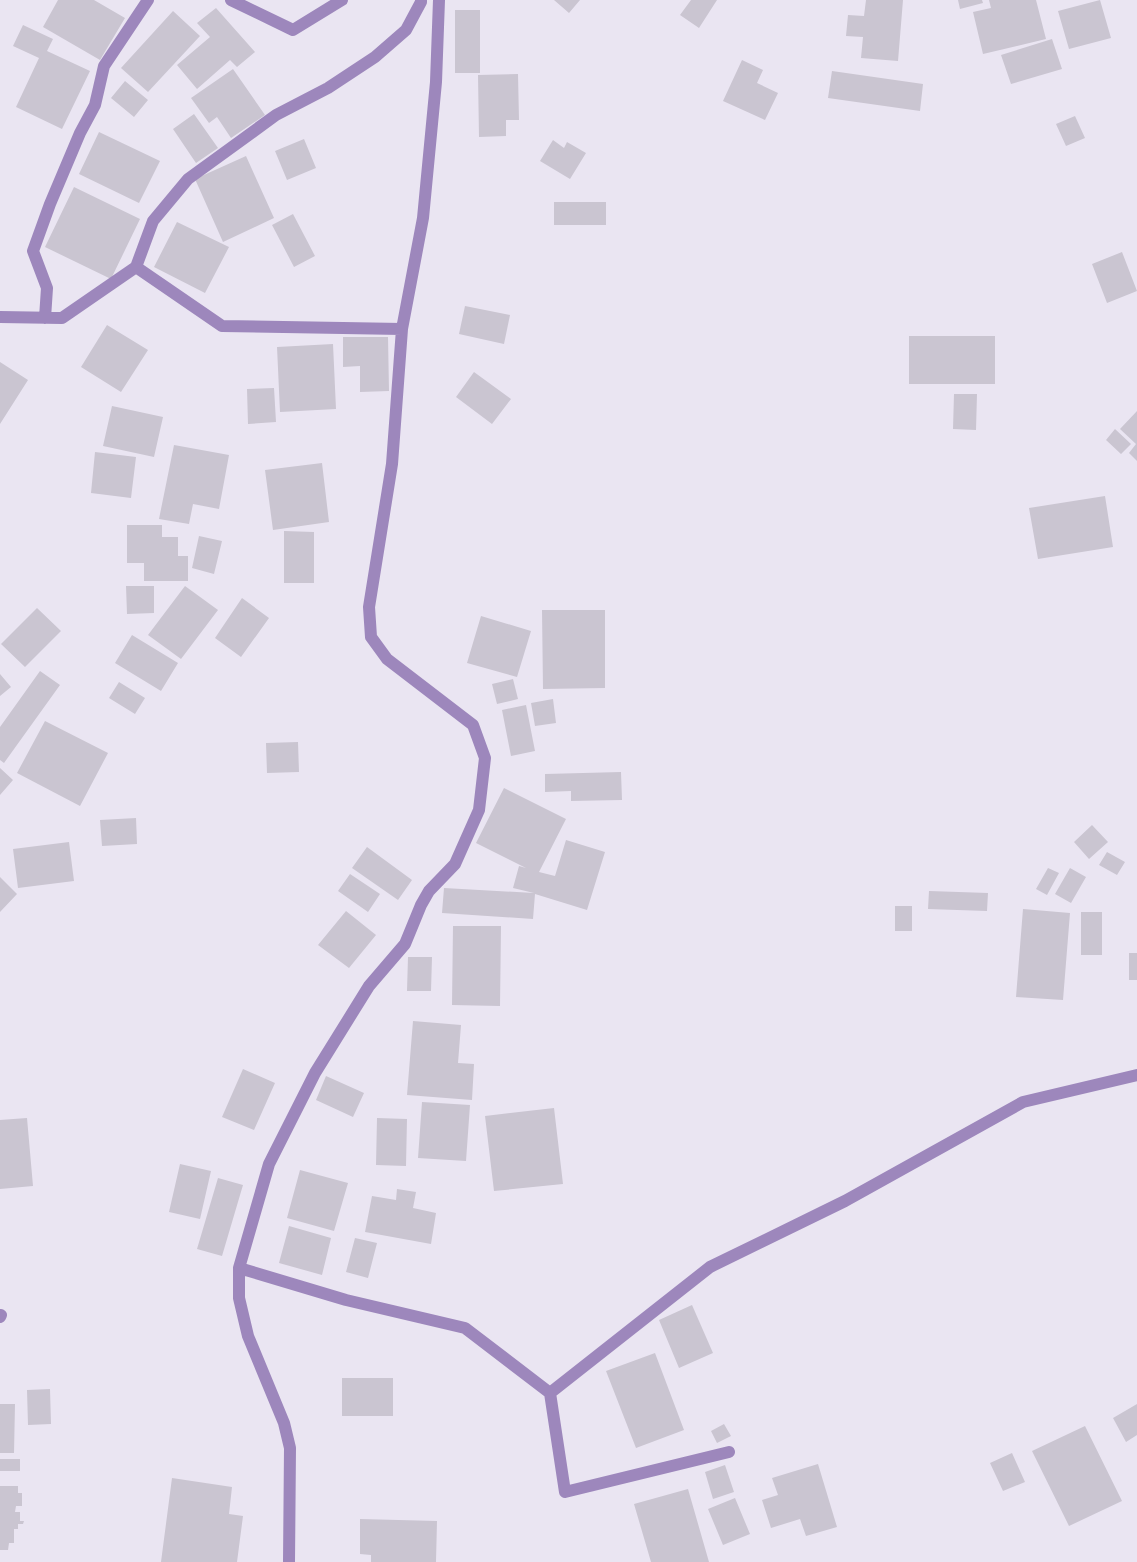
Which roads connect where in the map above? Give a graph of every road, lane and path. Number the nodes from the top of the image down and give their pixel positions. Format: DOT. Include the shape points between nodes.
graph roads {
  1 [pos="148,0"];
  2 [pos="230,0"];
  3 [pos="342,0"];
  4 [pos="421,0"];
  5 [pos="439,0"];
  6 [pos="136,267"];
  7 [pos="0,317"];
  8 [pos="45,318"];
  9 [pos="402,329"];
  10 [pos="1137,1075"];
  11 [pos="239,1268"];
  12 [pos="550,1393"];
  13 [pos="729,1452"];
  14 [pos="289,1562"];
  1 -- 8 [label="street" via="104,66 96,105 80,133 33,251 47,288"];
  2 -- 3 [label="street" via="293,30"];
  4 -- 6 [label="street" via="406,30 375,57 328,88 276,115 188,179 152,220"];
  5 -- 9 [label="street" via="436,82 423,218"];
  6 -- 8 [label="street" via="62,318"];
  6 -- 9 [label="street" via="222,326"];
  7 -- 8 [label="street"];
  9 -- 11 [label="street" via="392,464 369,607 371,636 387,659 473,725 485,758 479,810 455,864 429,891 405,944 369,986 315,1073 269,1164"];
  10 -- 12 [label="street" via="1023,1102 845,1201 710,1267"];
  11 -- 12 [label="street" via="346,1300 465,1328"];
  11 -- 14 [label="street" via="239,1298 248,1336 284,1423 290,1448"];
  12 -- 13 [label="street" via="565,1492"];
}
